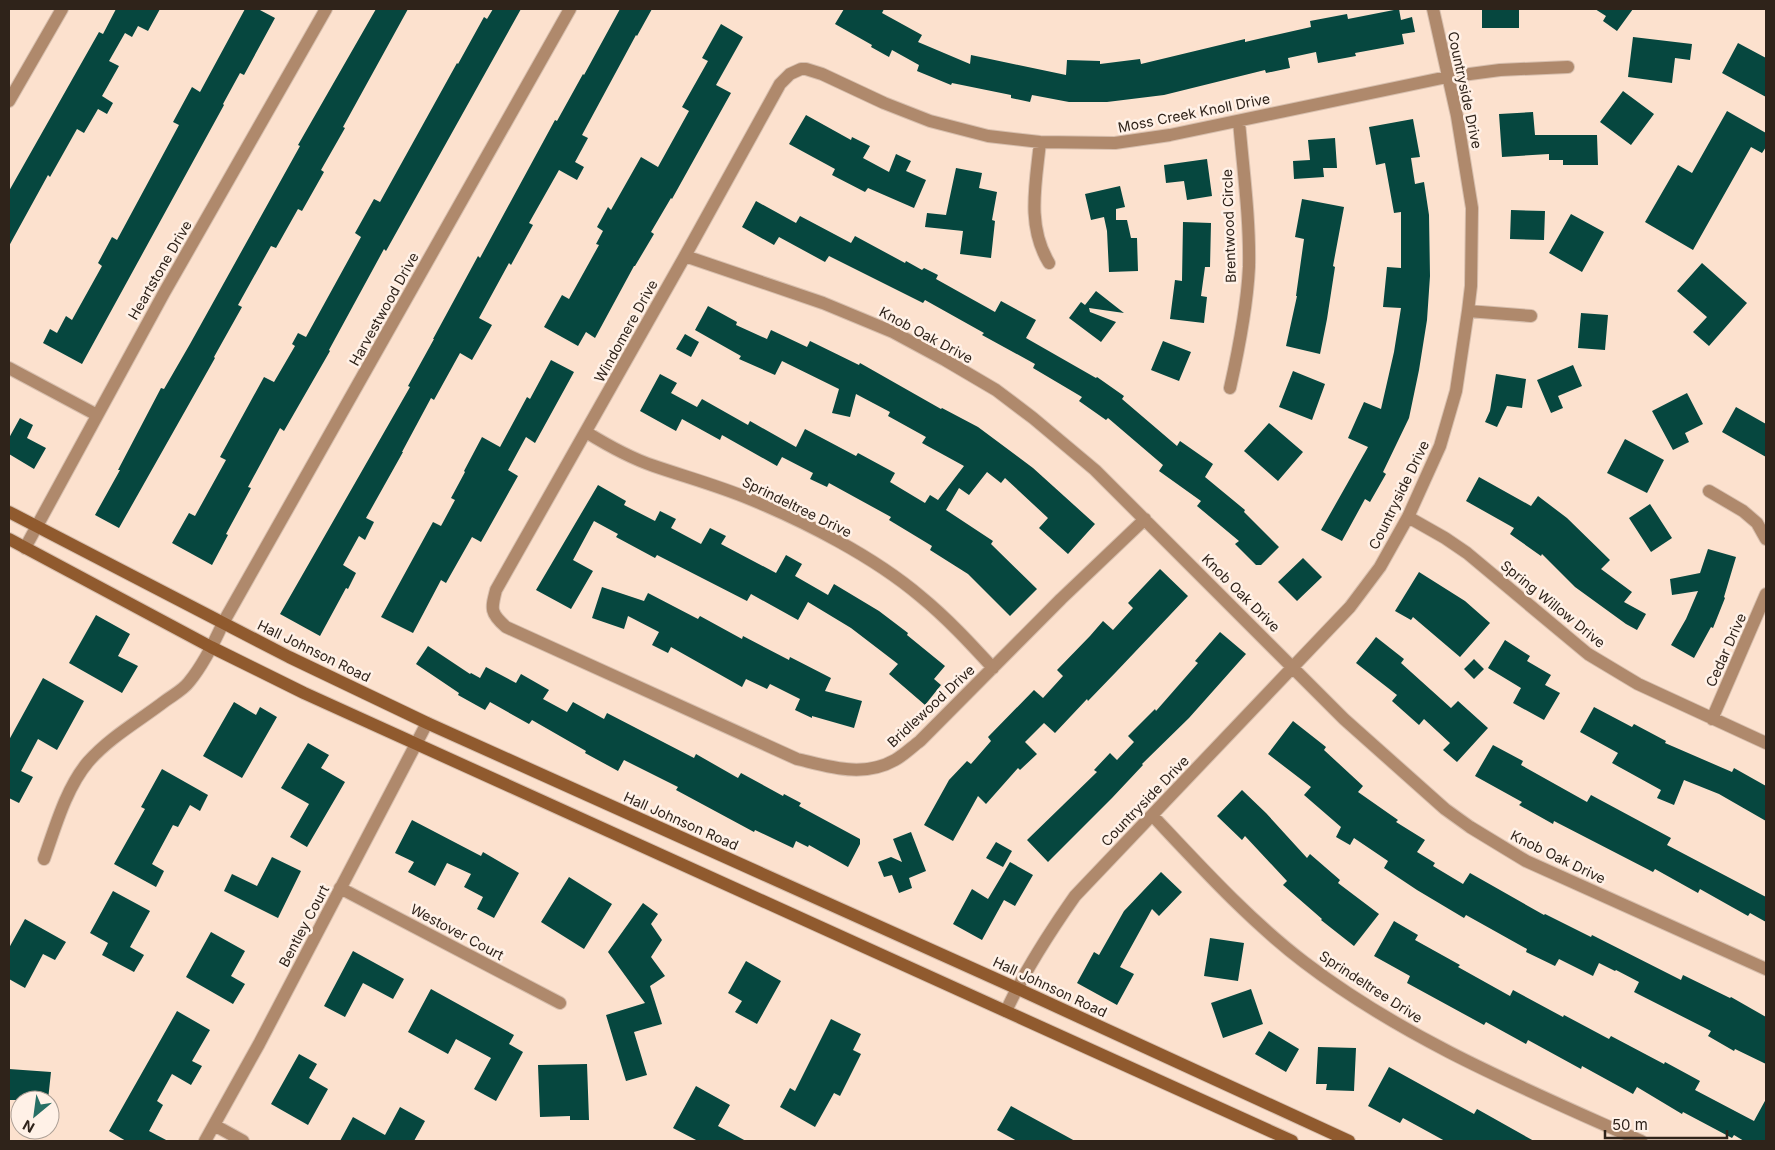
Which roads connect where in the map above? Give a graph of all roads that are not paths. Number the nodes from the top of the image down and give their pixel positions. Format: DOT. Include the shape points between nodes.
graph roads {
  1 [pos="62,9"];
  2 [pos="326,9"];
  3 [pos="570,9"];
  4 [pos="1433,9"];
  5 [pos="1568,67"];
  6 [pos="806,70"];
  7 [pos="1447,77"];
  8 [pos="9,101"];
  9 [pos="1239,121"];
  10 [pos="1040,142"];
  11 [pos="685,256"];
  12 [pos="1048,263"];
  13 [pos="1468,311"];
  14 [pos="1531,316"];
  15 [pos="9,368"];
  16 [pos="1230,388"];
  17 [pos="97,415"];
  18 [pos="586,432"];
  19 [pos="1708,491"];
  20 [pos="9,512"];
  21 [pos="1408,517"];
  22 [pos="1145,519"];
  23 [pos="36,526"];
  24 [pos="9,539"];
  25 [pos="1766,540"];
  26 [pos="25,548"];
  27 [pos="1766,594"];
  28 [pos="499,621"];
  29 [pos="223,623"];
  30 [pos="211,648"];
  31 [pos="993,668"];
  32 [pos="1293,668"];
  33 [pos="1712,718"];
  34 [pos="428,723"];
  35 [pos="1766,743"];
  36 [pos="417,744"];
  37 [pos="1152,815"];
  38 [pos="44,859"];
  39 [pos="340,888"];
  40 [pos="1766,969"];
  41 [pos="1016,988"];
  42 [pos="560,1003"];
  43 [pos="1006,1011"];
  44 [pos="214,1125"];
  45 [pos="205,1141"];
  46 [pos="244,1141"];
  47 [pos="1292,1141"];
  48 [pos="1349,1141"];
  49 [pos="1641,1141"];
  1 -- 8 [label="street"];
  2 -- 17 [label="street, Heartstone Drive"];
  3 -- 29 [label="street, Harvestwood Drive"];
  4 -- 7 [label="street, Countryside Drive"];
  5 -- 7 [label="street, Moss Creek Knoll Drive" via="1500,70"];
  6 -- 10 [label="street, Moss Creek Knoll Drive" via="930,121 988,136"];
  6 -- 11 [label="street, Windomere Drive" via="790,74 780,84"];
  7 -- 9 [label="street, Moss Creek Knoll Drive"];
  7 -- 13 [label="street, Countryside Drive" via="1457,116 1472,208"];
  9 -- 10 [label="street, Moss Creek Knoll Drive" via="1115,143"];
  9 -- 16 [label="street, Brentwood Circle" via="1249,267 1241,339"];
  10 -- 12 [label="street" via="1034,221 1041,251"];
  11 -- 18 [label="street, Windomere Drive"];
  11 -- 22 [label="street, Knob Oak Drive" via="831,307 893,332 944,360 996,390 1034,418 1095,470"];
  13 -- 14 [label="street"];
  13 -- 21 [label="street, Countryside Drive" via="1456,391 1440,446"];
  15 -- 17 [label="street"];
  17 -- 23 [label="street, Heartstone Drive"];
  18 -- 28 [label="street, Windomere Drive" via="496,590 492,608"];
  18 -- 31 [label="street, Sprindeltree Drive" via="652,465 751,499 820,531 889,572 920,596"];
  19 -- 25 [label="street" via="1743,511 1757,523"];
  20 -- 23 [label="main road, Hall Johnson Road"];
  21 -- 32 [label="street, Countryside Drive" via="1380,567 1350,607"];
  21 -- 33 [label="street, Spring Willow Drive" via="1467,553 1588,654 1638,684"];
  22 -- 31 [label="street, Bridlewood Drive"];
  22 -- 32 [label="street, Knob Oak Drive"];
  23 -- 26 [label="street, Heartstone Drive"];
  23 -- 29 [label="main road, Hall Johnson Road"];
  24 -- 26 [label="main road"];
  26 -- 30 [label="main road"];
  27 -- 33 [label="street, Cedar Drive"];
  28 -- 31 [label="street, Bridlewood Drive" via="506,627 797,759 843,770 857,771 897,759 920,741"];
  29 -- 30 [label="street, Harvestwood Drive"];
  29 -- 34 [label="main road, Hall Johnson Road"];
  30 -- 36 [label="main road"];
  30 -- 38 [label="street, Harvestwood Drive" via="189,683 143,719 122,730 87,764 60,815"];
  32 -- 37 [label="street, Countryside Drive"];
  32 -- 40 [label="street, Knob Oak Drive" via="1344,719 1445,809 1470,827 1526,861"];
  33 -- 35 [label="street, Spring Willow Drive"];
  34 -- 36 [label="street, Bentley Court"];
  34 -- 41 [label="main road, Hall Johnson Road"];
  36 -- 39 [label="street, Bentley Court"];
  36 -- 43 [label="main road"];
  37 -- 41 [label="street, Countryside Drive" via="1075,896"];
  37 -- 49 [label="street, Sprindeltree Drive" via="1231,899 1303,961 1385,1018 1487,1072"];
  39 -- 42 [label="street, Westover Court"];
  39 -- 44 [label="street, Bentley Court"];
  41 -- 43 [label="street, Countryside Drive"];
  41 -- 48 [label="main road, Hall Johnson Road"];
  43 -- 47 [label="main road"];
  44 -- 45 [label="street, Bentley Court"];
  44 -- 46 [label="street"];
}
